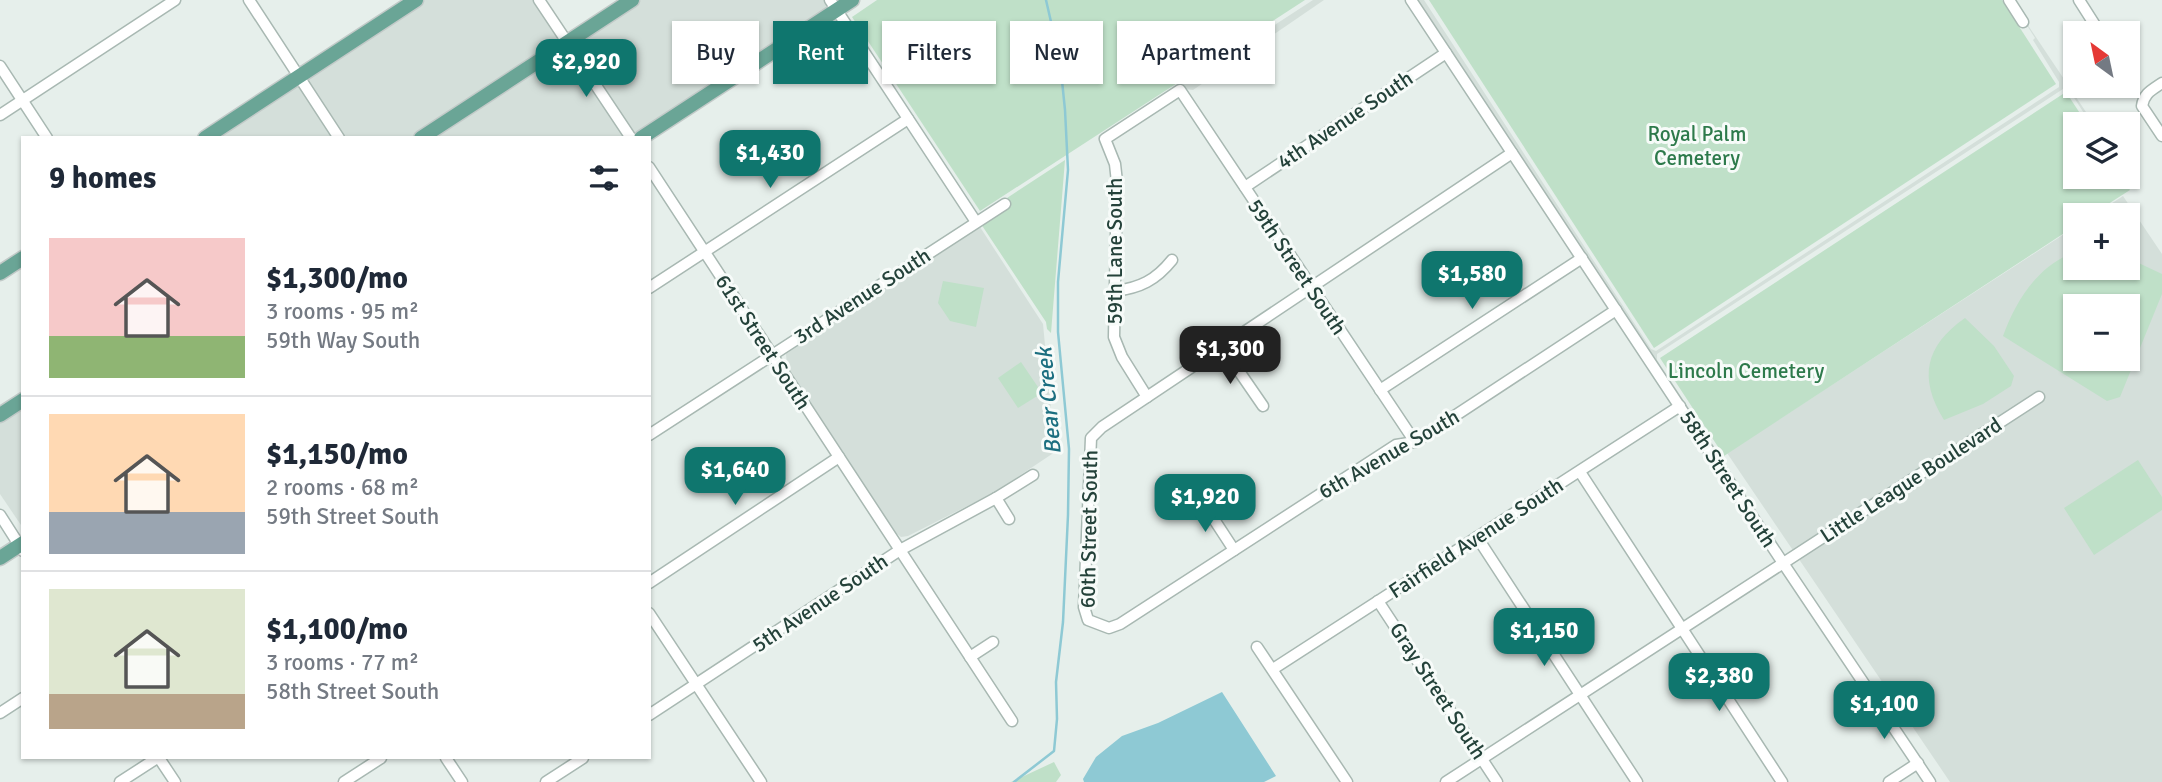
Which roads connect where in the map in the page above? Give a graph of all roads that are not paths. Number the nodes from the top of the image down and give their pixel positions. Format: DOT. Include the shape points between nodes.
graph roads {
  1 [pos="175,0"];
  2 [pos="249,0"];
  3 [pos="416,0"];
  4 [pos="539,0"];
  5 [pos="632,0"];
  6 [pos="852,0"];
  7 [pos="1411,0"];
  8 [pos="2009,0"];
  9 [pos="2079,0"];
  10 [pos="833,5"];
  11 [pos="2093,21"];
  12 [pos="2024,22"];
  13 [pos="567,43"];
  14 [pos="1446,53"];
  15 [pos="0,66"];
  16 [pos="299,77"];
  17 [pos="2162,83"];
  18 [pos="22,100"];
  19 [pos="0,115"];
  20 [pos="908,119"];
  21 [pos="46,136"];
  22 [pos="208,136"];
  23 [pos="338,136"];
  24 [pos="424,136"];
  25 [pos="630,136"];
  26 [pos="644,136"];
  27 [pos="2162,136"];
  28 [pos="1105,139"];
  29 [pos="1513,153"];
  30 [pos="651,170"];
  31 [pos="1245,187"];
  32 [pos="1005,204"];
  33 [pos="976,222"];
  34 [pos="704,253"];
  35 [pos="1582,258"];
  36 [pos="21,259"];
  37 [pos="1172,260"];
  38 [pos="0,273"];
  39 [pos="651,287"];
  40 [pos="1310,287"];
  41 [pos="1115,291"];
  42 [pos="1616,310"];
  43 [pos="1223,348"];
  44 [pos="772,355"];
  45 [pos="1380,390"];
  46 [pos="1147,397"];
  47 [pos="2039,397"];
  48 [pos="21,401"];
  49 [pos="1263,406"];
  50 [pos="1680,406"];
  51 [pos="0,415"];
  52 [pos="651,434"];
  53 [pos="1415,443"];
  54 [pos="839,457"];
  55 [pos="1580,472"];
  56 [pos="1033,475"];
  57 [pos="996,498"];
  58 [pos="1202,500"];
  59 [pos="0,514"];
  60 [pos="1009,519"];
  61 [pos="1477,537"];
  62 [pos="21,545"];
  63 [pos="21,547"];
  64 [pos="900,550"];
  65 [pos="1234,550"];
  66 [pos="0,558"];
  67 [pos="1783,563"];
  68 [pos="651,582"];
  69 [pos="1378,601"];
  70 [pos="651,616"];
  71 [pos="1088,620"];
  72 [pos="1682,628"];
  73 [pos="993,642"];
  74 [pos="1257,647"];
  75 [pos="970,657"];
  76 [pos="1273,669"];
  77 [pos="697,684"];
  78 [pos="1579,694"];
  79 [pos="21,699"];
  80 [pos="0,713"];
  81 [pos="651,714"];
  82 [pos="1012,721"];
  83 [pos="156,759"];
  84 [pos="159,759"];
  85 [pos="379,759"];
  86 [pos="447,759"];
  87 [pos="581,759"];
  88 [pos="1482,759"];
  89 [pos="1918,763"];
  90 [pos="120,782"];
  91 [pos="175,782"];
  92 [pos="344,782"];
  93 [pos="462,782"];
  94 [pos="546,782"];
  95 [pos="761,782"];
  96 [pos="1347,782"];
  97 [pos="1446,782"];
  98 [pos="1497,782"];
  99 [pos="1637,782"];
  100 [pos="1782,782"];
  101 [pos="1889,782"];
  102 [pos="1930,782"];
  1 -- 18 [label="street"];
  2 -- 16 [label="street"];
  3 -- 16 [label="main road"];
  4 -- 13 [label="street"];
  5 -- 13 [label="main road"];
  6 -- 10 [label="main road"];
  7 -- 14 [label="street, 58th Street South"];
  8 -- 12 [label="street"];
  9 -- 11 [label="street"];
  10 -- 20 [label="street"];
  10 -- 26 [label="main road"];
  13 -- 24 [label="main road"];
  13 -- 25 [label="street"];
  14 -- 29 [label="street, 58th Street South"];
  14 -- 31 [label="street, 4th Avenue South"];
  15 -- 18 [label="street"];
  16 -- 22 [label="main road"];
  16 -- 23 [label="street"];
  17 -- 27 [label="street" via="2143,98 2142,106"];
  18 -- 19 [label="street"];
  18 -- 21 [label="street"];
  20 -- 33 [label="street"];
  20 -- 34 [label="street"];
  28 -- 31 [label="street, 59th Street South" via="1180,90"];
  28 -- 41 [label="street, 59th Lane South" via="1117,182"];
  29 -- 35 [label="street, 58th Street South"];
  29 -- 40 [label="street"];
  30 -- 34 [label="street, 61st Street South"];
  31 -- 40 [label="street, 59th Street South"];
  32 -- 33 [label="street, 3rd Avenue South"];
  33 -- 44 [label="street, 3rd Avenue South"];
  34 -- 39 [label="street"];
  34 -- 44 [label="street, 61st Street South"];
  35 -- 42 [label="street, 58th Street South"];
  35 -- 45 [label="street"];
  36 -- 38 [label="main road"];
  37 -- 41 [label="street" via="1144,285"];
  40 -- 43 [label="street"];
  40 -- 45 [label="street, 59th Street South"];
  41 -- 46 [label="street, 59th Lane South" via="1114,337"];
  42 -- 50 [label="street, 58th Street South"];
  42 -- 53 [label="street, 6th Avenue South"];
  43 -- 46 [label="street"];
  43 -- 49 [label="street"];
  44 -- 52 [label="street, 3rd Avenue South"];
  44 -- 54 [label="street, 61st Street South"];
  45 -- 53 [label="street, 59th Street South"];
  46 -- 71 [label="street, 60th Street South" via="1091,438 1084,607"];
  47 -- 67 [label="street, Little League Boulevard"];
  48 -- 51 [label="main road"];
  50 -- 55 [label="street, Fairfield Avenue South"];
  50 -- 67 [label="street, 58th Street South"];
  53 -- 65 [label="street, 6th Avenue South" via="1396,445"];
  54 -- 64 [label="street, 61st Street South"];
  54 -- 68 [label="street"];
  55 -- 61 [label="street, Fairfield Avenue South"];
  55 -- 72 [label="street"];
  56 -- 57 [label="street, 5th Avenue South"];
  57 -- 60 [label="street"];
  57 -- 64 [label="street, 5th Avenue South"];
  58 -- 65 [label="street"];
  59 -- 62 [label="street"];
  61 -- 69 [label="street, Fairfield Avenue South"];
  61 -- 78 [label="street"];
  63 -- 66 [label="main road"];
  64 -- 75 [label="street, 61st Street South"];
  64 -- 77 [label="street, 5th Avenue South"];
  65 -- 71 [label="street, 6th Avenue South" via="1120,624 1109,628"];
  67 -- 72 [label="street, Little League Boulevard"];
  67 -- 89 [label="street, 58th Street South"];
  69 -- 76 [label="street, Fairfield Avenue South"];
  69 -- 88 [label="street, Gray Street South"];
  70 -- 77 [label="street"];
  72 -- 78 [label="street, Little League Boulevard"];
  72 -- 100 [label="street"];
  73 -- 75 [label="street"];
  74 -- 76 [label="street"];
  75 -- 82 [label="street, 61st Street South"];
  76 -- 96 [label="street"];
  77 -- 81 [label="street, 5th Avenue South"];
  77 -- 95 [label="street"];
  78 -- 88 [label="street, Little League Boulevard"];
  78 -- 99 [label="street"];
  79 -- 80 [label="street"];
  83 -- 90 [label="street"];
  84 -- 91 [label="street"];
  85 -- 92 [label="street"];
  86 -- 93 [label="street"];
  87 -- 94 [label="street"];
  88 -- 97 [label="street, Little League Boulevard"];
  88 -- 98 [label="street, Gray Street South"];
  89 -- 101 [label="street"];
  89 -- 102 [label="street, 58th Street South"];
}
